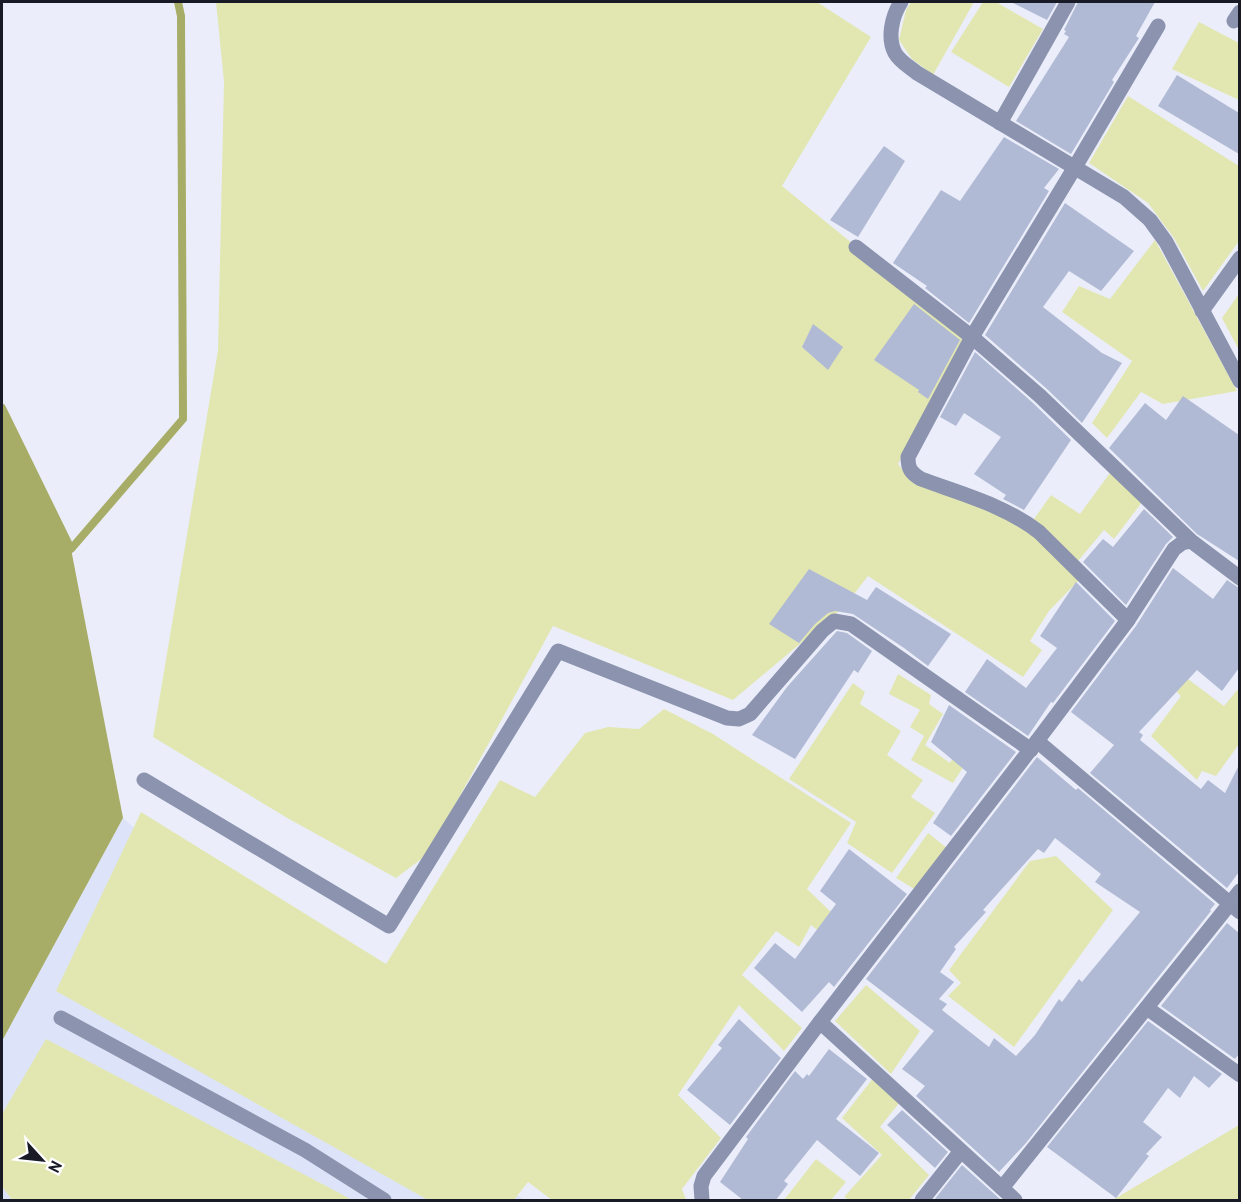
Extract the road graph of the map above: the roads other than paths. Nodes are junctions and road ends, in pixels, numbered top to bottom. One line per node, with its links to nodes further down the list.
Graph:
1 (900, 2): 4 (street)
2 (1068, 2): 4 (street)
3 (1158, 26): 5 (street)
4 (1000, 123): 5 (street)
5 (1076, 167): 8 (street); 9 (street)
6 (856, 247): 9 (street)
7 (1239, 258): 8 (street)
8 (1202, 311): 10 (street)
9 (972, 337): 11 (street); 13 (street)
10 (1239, 381)
11 (1191, 541): 12 (street); 13 (street)
12 (1239, 578)
13 (1128, 620): 14 (street)
14 (1034, 746): 15 (street); 17 (street); 20 (street)
15 (144, 780)
16 (1239, 891): 17 (street)
17 (1235, 908): 18 (street)
18 (1147, 1008): 21 (street); 23 (street)
19 (61, 1018): 24 (street)
20 (820, 1022): 22 (street); 25 (street)
21 (1239, 1075)
22 (961, 1151): 23 (street); 26 (street)
23 (1002, 1188): 27 (street)
24 (384, 1200)
25 (702, 1200)
26 (922, 1200)
27 (1015, 1200)

